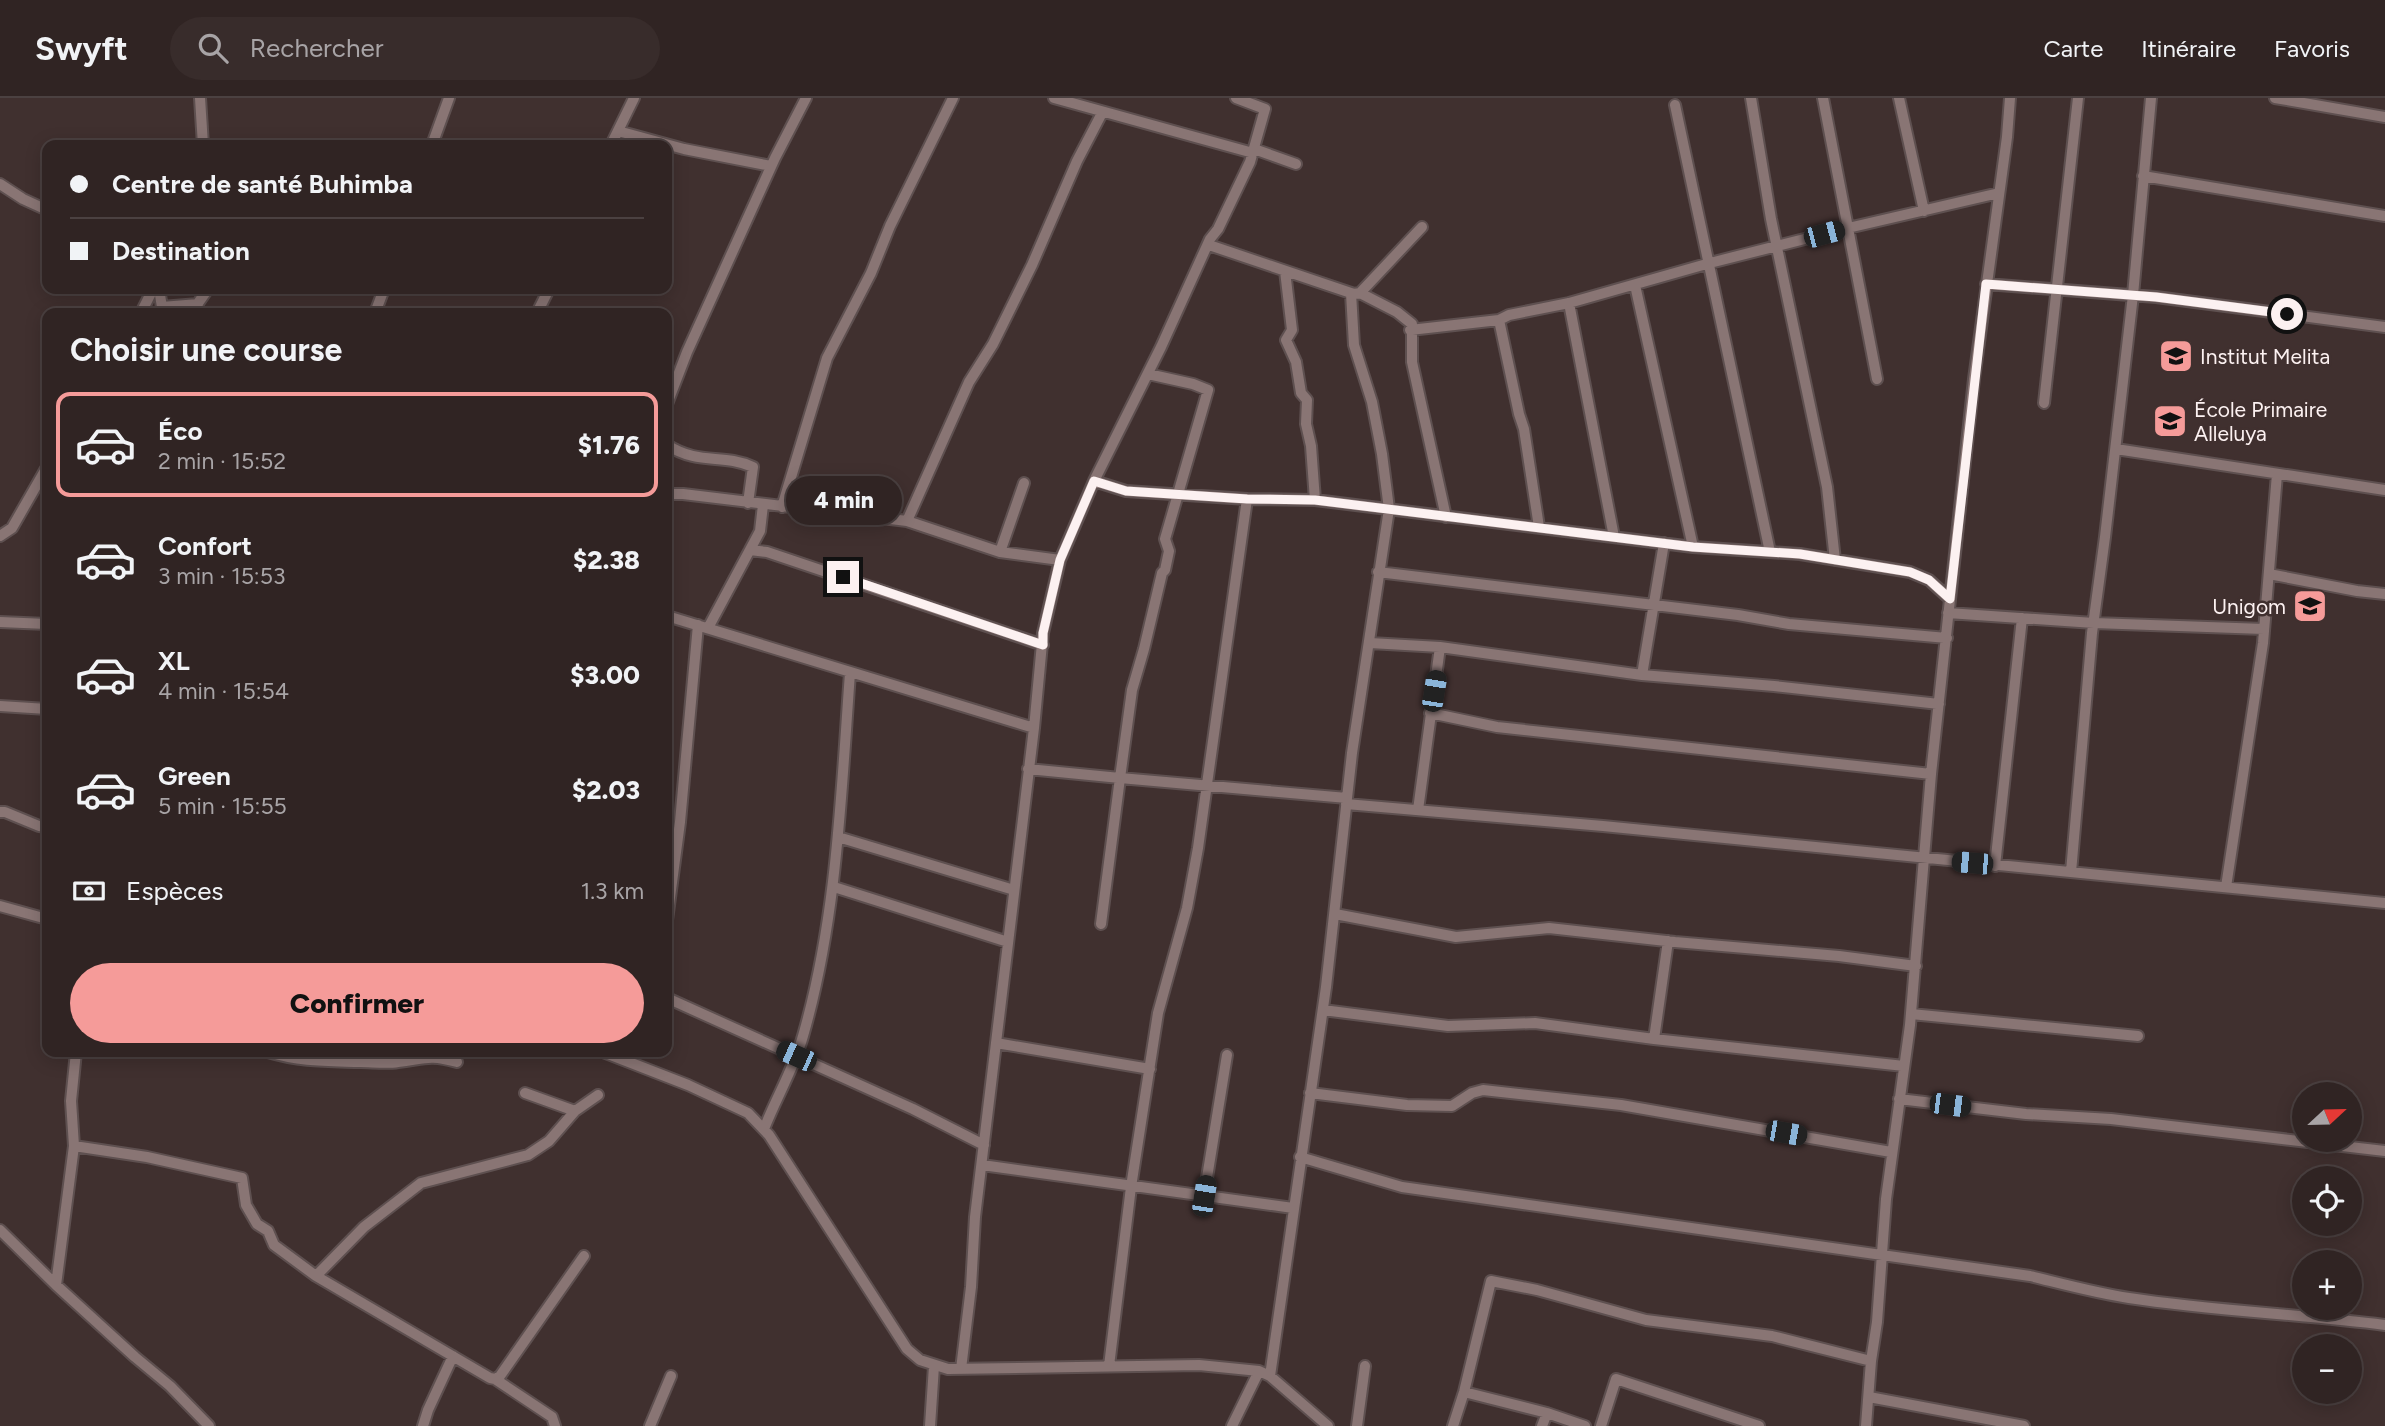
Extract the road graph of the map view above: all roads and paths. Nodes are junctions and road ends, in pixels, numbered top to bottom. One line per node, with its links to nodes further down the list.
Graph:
1 (200, 98): 19 (street)
2 (449, 98): 20 (street)
3 (634, 98): 18 (street)
4 (806, 98): 26 (street)
5 (953, 98): 69 (street)
6 (1054, 98): 16 (street)
7 (1236, 98): 24 (street)
8 (1751, 98): 36 (street)
9 (1823, 98): 34 (street)
10 (1899, 98): 31 (street)
11 (2010, 98): 29 (street)
12 (2078, 98): 41 (street)
13 (2151, 98): 27 (street)
14 (2275, 98): 17 (street)
15 (1675, 105): 37 (street)
16 (1102, 113): 24 (street); 72 (street)
17 (2385, 117)
18 (618, 131): 21 (street); 22 (street)
19 (203, 140)
20 (434, 140)
21 (614, 140)
22 (651, 140)
23 (672, 146): 26 (street)
24 (1254, 151): 25 (street); 35 (street)
25 (1296, 164)
26 (771, 166): 54 (street)
27 (2143, 176): 32 (street); 45 (street)
28 (0, 184): 30 (street)
29 (1999, 193): 31 (street); 39 (street)
30 (42, 208)
31 (1924, 211): 34 (street)
32 (2385, 216)
33 (1422, 227): 42 (street)
34 (1848, 228): 36 (street); 53 (street)
35 (1209, 245): 38 (street); 52 (street)
36 (1777, 247): 37 (street); 82 (street)
37 (1710, 263): 40 (street); 80 (street)
38 (1284, 271): 42 (street); 66 (street)
39 (1986, 284): 41 (street); 86 (street)
40 (1635, 285): 46 (street); 77 (street)
41 (2056, 289): 45 (street); 55 (street)
42 (1356, 293): 51 (street); 70 (street)
43 (158, 294): 47 (street)
44 (205, 294): 47 (street)
45 (2133, 295): 50 (street); 57 (street)
46 (1569, 303): 49 (street); 75 (street)
47 (198, 304): 48 (street)
48 (195, 308)
49 (1499, 320): 51 (street); 73 (street)
50 (2385, 327)
51 (1410, 330): 71 (street)
52 (1148, 374): 60 (street); 63 (street)
53 (1877, 379)
54 (672, 391)
55 (2044, 403)
56 (672, 448): 67 (street)
57 (2116, 449): 58 (street); 92 (street)
58 (2277, 474): 62 (street); 84 (street)
59 (42, 476): 74 (street)
60 (1094, 481): 63 (street); 81 (street)
61 (1024, 483): 79 (street)
62 (2385, 490)
63 (1177, 493): 65 (street); 109 (street)
64 (672, 495): 67 (street)
65 (1247, 499): 66 (street); 110 (street)
66 (1315, 500): 70 (street)
67 (748, 503): 68 (street)
68 (763, 505): 69 (street); 78 (street)
69 (782, 507): 72 (street)
70 (1389, 509): 71 (street); 83 (street)
71 (1446, 517): 73 (street)
72 (906, 521): 79 (street)
73 (1539, 527): 75 (street)
74 (0, 537)
75 (1614, 537): 76 (street)
76 (1664, 543): 77 (street); 87 (street)
77 (1693, 547): 80 (street)
78 (750, 550): 94 (street); 98 (street)
79 (1000, 552): 81 (street)
80 (1770, 552): 82 (street)
81 (1060, 560): 98 (street)
82 (1835, 560): 86 (street)
83 (1378, 572): 87 (street); 97 (street)
84 (2269, 573): 85 (street); 95 (street)
85 (2385, 594)
86 (1950, 599): 88 (street)
87 (1653, 606): 96 (street); 101 (street)
88 (1948, 612): 90 (street); 96 (street)
89 (672, 618): 94 (street)
90 (2022, 618): 92 (street); 119 (street)
91 (0, 622): 93 (street)
92 (2094, 623): 95 (street); 120 (street)
93 (42, 624)
94 (703, 627): 100 (street); 115 (street)
95 (2264, 629): 123 (street)
96 (1947, 638): 102 (street)
97 (1370, 643): 99 (street); 111 (street)
98 (1043, 645): 106 (street)
99 (1440, 647): 101 (street); 105 (street)
100 (850, 673): 106 (street); 117 (street)
101 (1642, 675): 102 (street)
102 (1939, 704): 108 (street)
103 (0, 706): 104 (street)
104 (42, 709)
105 (1430, 713): 108 (street); 112 (street)
106 (1034, 728): 107 (street)
107 (1028, 769): 109 (street); 124 (street)
108 (1931, 774): 118 (street)
109 (1120, 778): 110 (street); 129 (street)
110 (1207, 786): 111 (street); 148 (street)
111 (1347, 801): 112 (street); 127 (street)
112 (1418, 810): 118 (street)
113 (0, 812): 116 (street)
114 (672, 820): 115 (street)
115 (680, 822): 121 (street)
116 (42, 826)
117 (838, 838): 122 (street); 124 (street)
118 (1924, 859): 119 (street); 132 (street)
119 (1996, 866): 120 (street)
120 (2071, 872): 123 (street)
121 (672, 882)
122 (834, 887): 130 (street); 140 (street)
123 (2227, 887): 125 (street)
124 (1014, 890): 130 (street)
125 (2385, 903)
126 (0, 906): 128 (street)
127 (1335, 914): 131 (street); 134 (street)
128 (42, 918)
129 (1101, 924)
130 (1008, 942): 138 (street)
131 (1668, 942): 132 (street); 137 (street)
132 (1916, 966): 135 (street)
133 (672, 1000): 140 (street)
134 (1322, 1010): 137 (street); 150 (street)
135 (1911, 1014): 136 (street); 147 (street)
136 (2138, 1036)
137 (1654, 1039): 147 (street)
138 (996, 1043): 148 (street); 155 (street)
139 (1227, 1055): 162 (street)
140 (796, 1056): 154 (street); 155 (street)
141 (75, 1057): 156 (street)
142 (286, 1057): 143 (street)
143 (420, 1057)
144 (437, 1057): 146 (street)
145 (616, 1057): 154 (street)
146 (457, 1062)
147 (1904, 1066): 152 (street)
148 (1150, 1069): 161 (street)
149 (526, 1093): 153 (street)
150 (1310, 1093): 158 (street); 159 (street)
151 (598, 1095): 153 (street)
152 (1899, 1099): 157 (street); 158 (street)
153 (575, 1111): 169 (street)
154 (764, 1129): 174 (street)
155 (984, 1145): 160 (street)
156 (74, 1146): 169 (street); 170 (street)
157 (2385, 1151)
158 (1891, 1152): 167 (street)
159 (1300, 1157): 163 (street); 167 (street)
160 (982, 1165): 161 (street); 177 (street)
161 (1131, 1187): 162 (street); 175 (street)
162 (1204, 1196): 163 (street)
163 (1293, 1208): 178 (street)
164 (0, 1230): 165 (street)
165 (15, 1243): 166 (street); 170 (street)
166 (0, 1245)
167 (1882, 1255): 171 (street); 173 (street)
168 (584, 1256): 180 (street)
169 (316, 1276): 172 (street)
170 (56, 1285): 184 (street)
171 (2385, 1325)
172 (453, 1356): 180 (street); 185 (street)
173 (1871, 1361): 181 (street); 182 (street)
174 (934, 1366): 177 (street); 188 (street)
175 (1110, 1366): 177 (street); 178 (street)
176 (1365, 1366): 191 (street)
177 (961, 1369)
178 (1265, 1373): 189 (street); 190 (street)
179 (671, 1376): 187 (street)
180 (495, 1379): 186 (street)
181 (1464, 1392): 183 (street); 192 (street)
182 (1869, 1397): 197 (street); 198 (street)
183 (1547, 1413): 193 (street); 194 (street)
184 (209, 1426)
185 (423, 1426)
186 (555, 1426)
187 (650, 1426)
188 (930, 1426)
189 (1232, 1426)
190 (1328, 1426)
191 (1357, 1426)
192 (1453, 1426)
193 (1542, 1426)
194 (1585, 1426)
195 (1601, 1426): 196 (street)
196 (1759, 1426)
197 (1866, 1426)
198 (2024, 1426)

